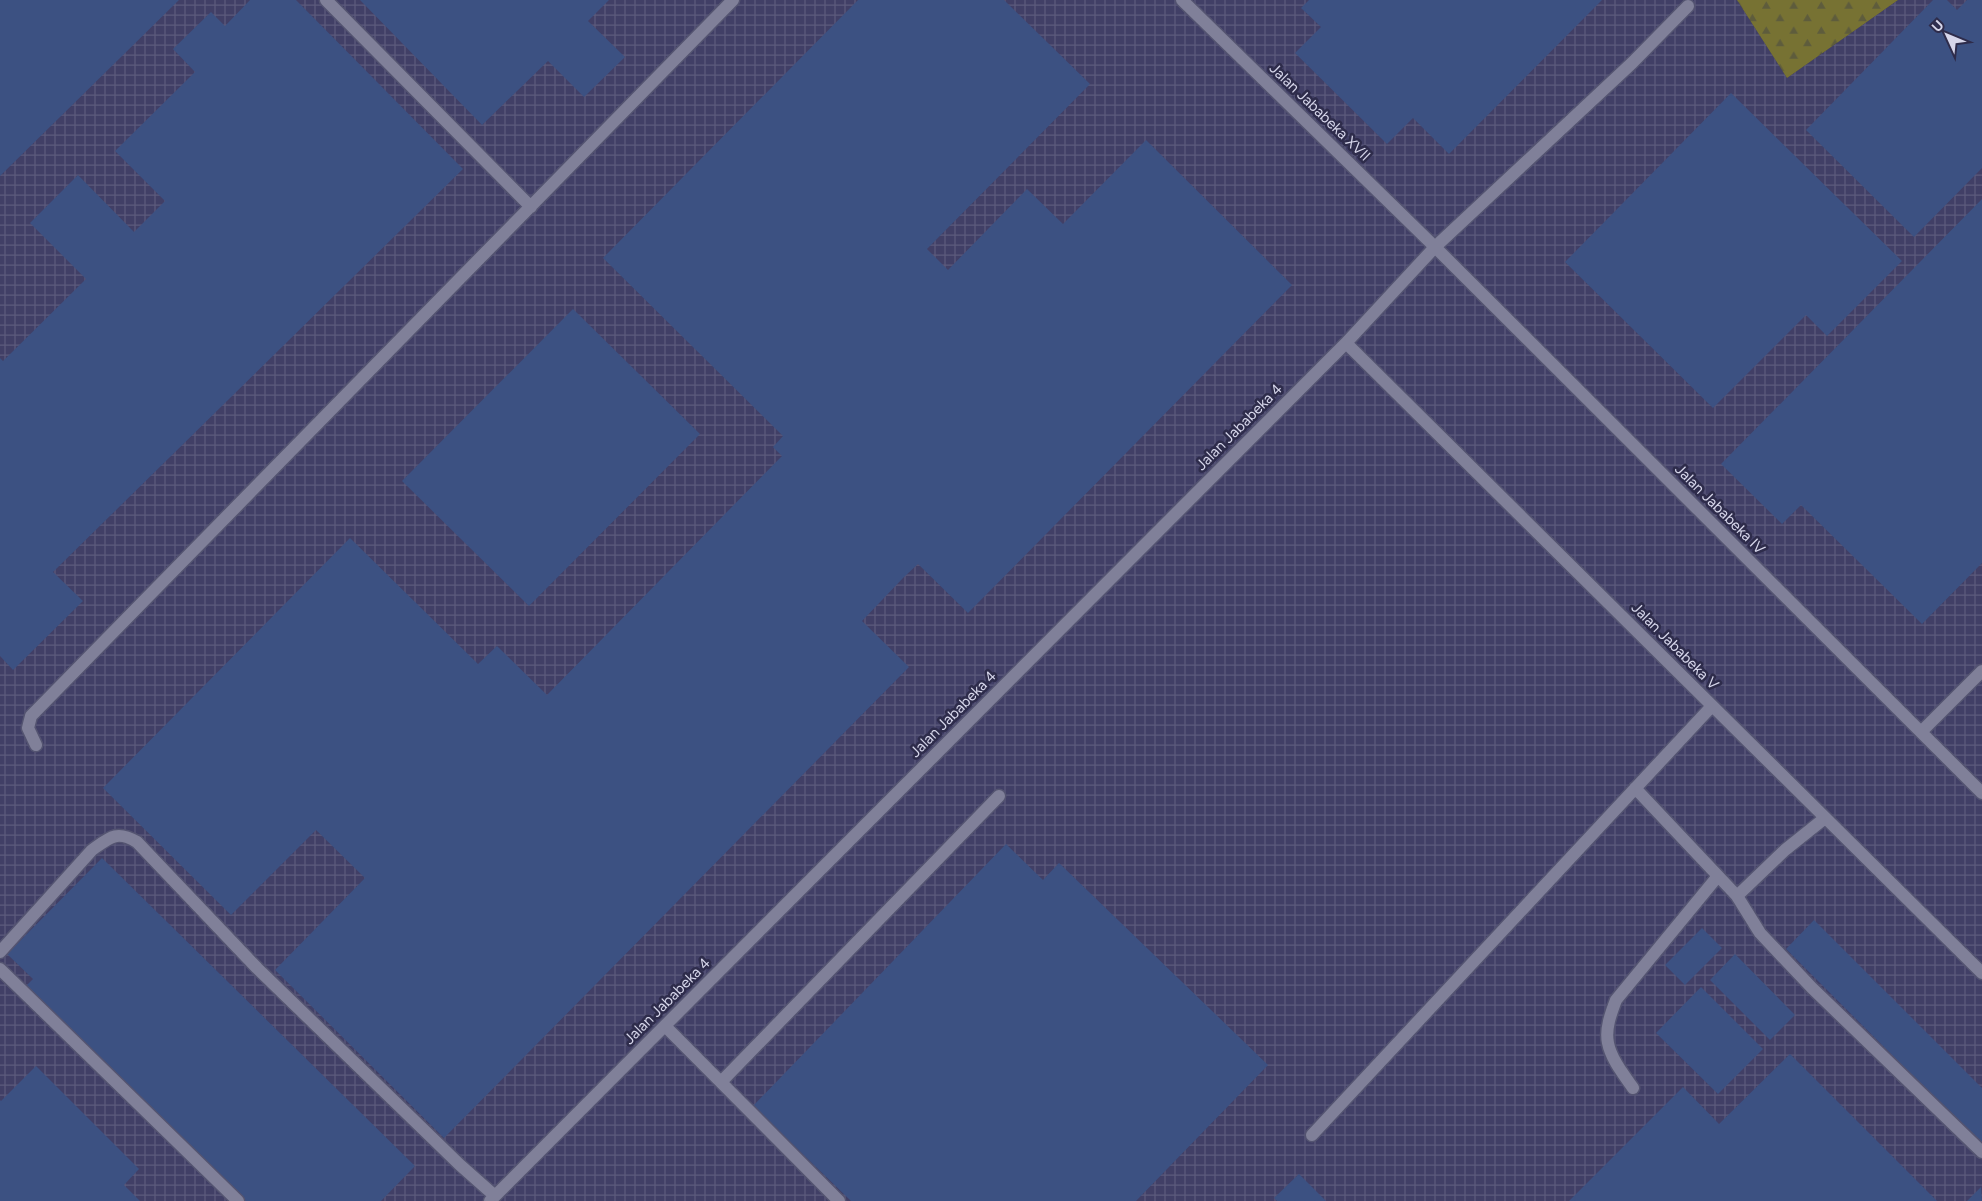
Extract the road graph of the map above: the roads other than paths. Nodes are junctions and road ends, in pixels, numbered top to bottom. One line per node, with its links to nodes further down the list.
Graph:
1 (326, 0): 5 (street)
2 (733, 0): 5 (street)
3 (1182, 0): 6 (street, Jalan Jababeka XVII)
4 (1688, 6): 6 (street, Jalan Jababeka 4)
5 (531, 207): 11 (street)
6 (1435, 247): 7 (street, Jalan Jababeka 4); 10 (street, Jalan Jababeka IV)
7 (1346, 343): 9 (street, Jalan Jababeka V); 21 (street, Jalan Jababeka 4)
8 (1982, 671): 10 (street)
9 (1712, 706): 12 (street); 15 (street, Jalan Jababeka V)
10 (1921, 732): 13 (street, Jalan Jababeka IV)
11 (36, 745)
12 (1635, 788): 16 (street); 24 (street)
13 (1982, 793)
14 (999, 796): 22 (street)
15 (1825, 818): 17 (street); 20 (street, Jalan Jababeka V)
16 (1718, 876): 17 (street); 23 (street)
17 (1736, 896): 25 (street)
18 (0, 952): 26 (street)
19 (0, 968): 27 (street)
20 (1982, 973)
21 (665, 1026): 22 (street); 26 (street, Jalan Jababeka 4)
22 (721, 1082): 28 (street)
23 (1633, 1088)
24 (1312, 1135)
25 (1982, 1152)
26 (493, 1199)
27 (238, 1201)
28 (839, 1201)

